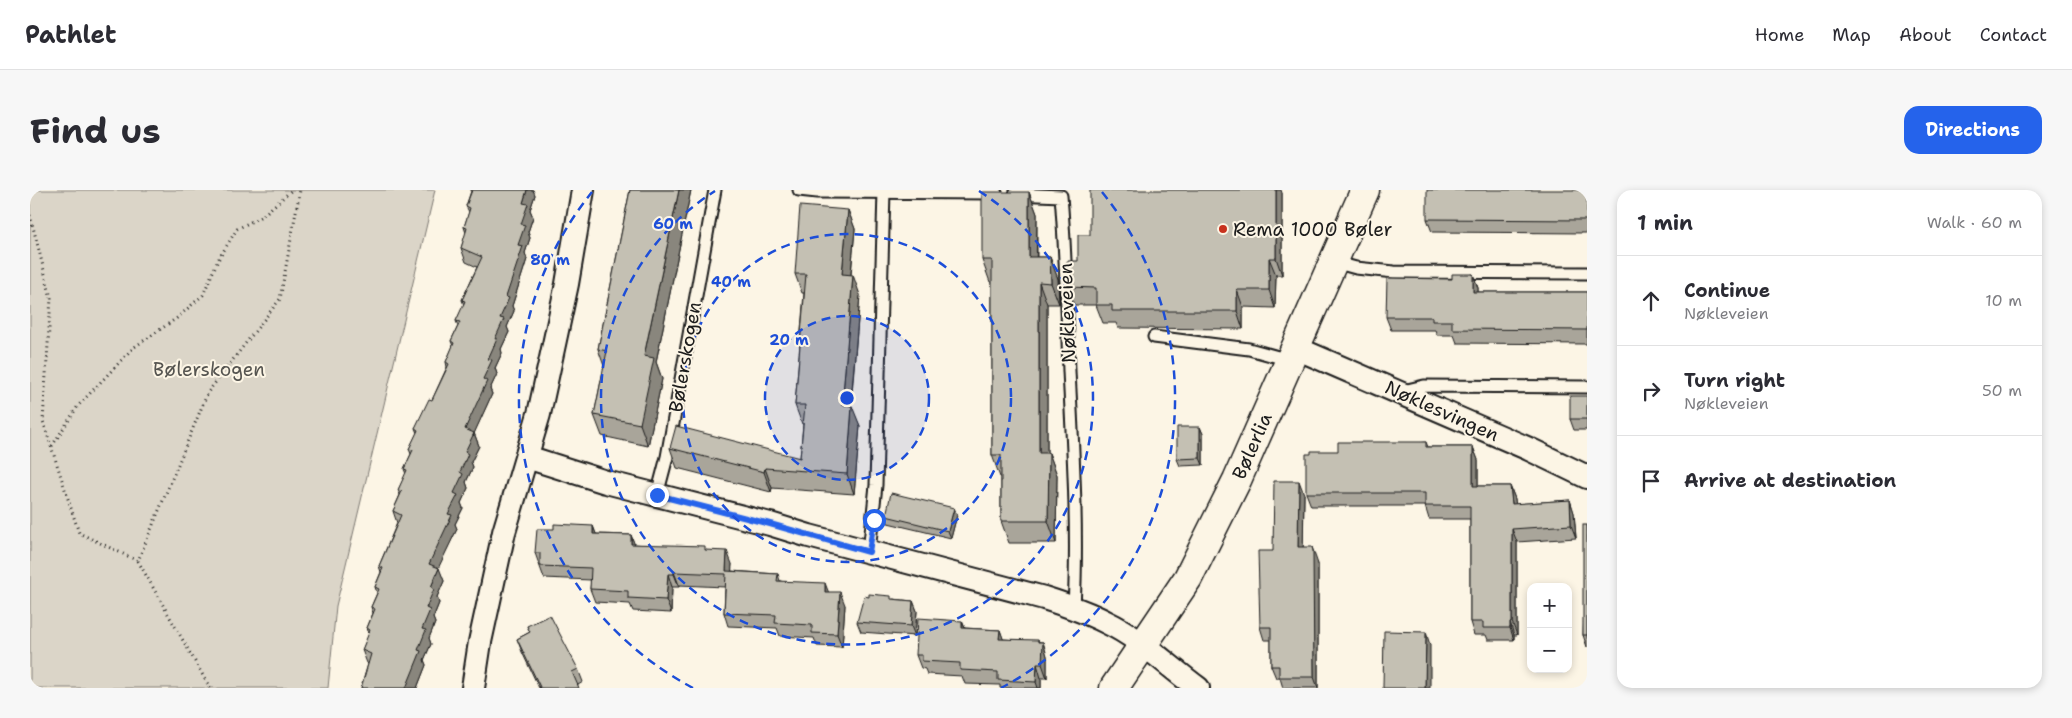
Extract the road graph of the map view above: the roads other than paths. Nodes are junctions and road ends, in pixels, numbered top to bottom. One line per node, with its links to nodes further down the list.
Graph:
1 (583, 190): 12 (street)
2 (715, 190): 14 (lane, Bølerskogen)
3 (799, 190): 5 (lane, Nøkleveien)
4 (1363, 190): 6 (street, Bølerlia)
5 (884, 191): 15 (lane); 16 (lane, Nøkleveien)
6 (1334, 262): 7 (lane); 9 (street, Bølerlia)
7 (1587, 274)
8 (1154, 337): 9 (lane)
9 (1294, 354): 11 (street, Nøklesvingen); 17 (street, Bølerlia)
10 (1587, 387): 11 (lane)
11 (1399, 392): 13 (street, Nøklesvingen)
12 (527, 458): 14 (street); 18 (street)
13 (1587, 478)
14 (657, 495): 15 (street)
15 (869, 552): 16 (street)
16 (1074, 608): 17 (street)
17 (1142, 645): 19 (street, Bølerlia); 20 (street)
18 (474, 688)
19 (1114, 688)
20 (1198, 688)

